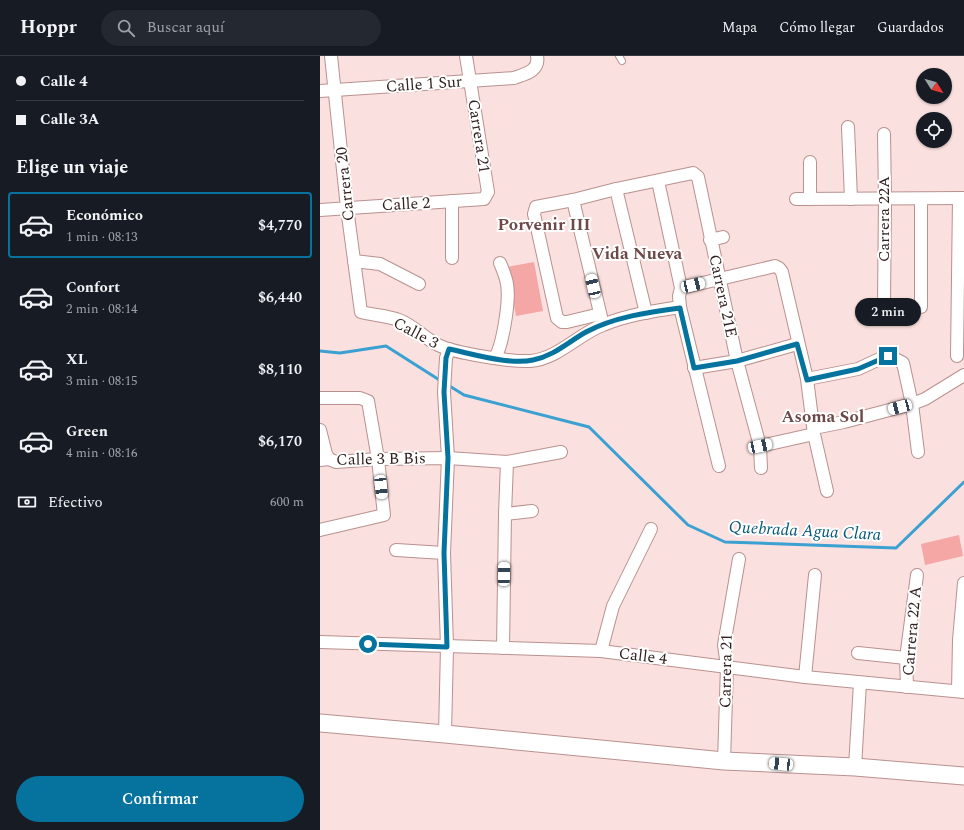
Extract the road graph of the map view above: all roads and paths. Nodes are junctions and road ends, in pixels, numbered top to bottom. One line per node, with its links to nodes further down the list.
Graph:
1 (332, 56): 5 (street, Carrera 20)
2 (466, 56): 4 (street, Carrera 21)
3 (537, 56): 4 (street, Calle 1 Sur)
4 (470, 81): 5 (street, Calle 1 Sur); 12 (street, Carrera 21)
5 (335, 90): 6 (street, Calle 1 Sur); 21 (street, Carrera 20)
6 (320, 91)
7 (848, 127): 13 (street)
8 (884, 134): 17 (street, Carrera 22A)
9 (810, 162): 16 (street)
10 (658, 181): 11 (street); 24 (street, Carrera 21E); 30 (street)
11 (616, 189): 19 (street); 35 (street)
12 (488, 192): 20 (street, Calle 2)
13 (851, 198): 16 (street); 17 (street)
14 (961, 198): 18 (street); 39 (street)
15 (796, 199): 16 (street)
16 (810, 199)
17 (885, 199): 18 (street); 31 (street, Carrera 22A)
18 (921, 199): 32 (street)
19 (573, 200): 36 (street); 36 (street)
20 (452, 201): 21 (street, Calle 2); 25 (street)
21 (347, 208): 22 (street, Calle 2); 26 (street, Carrera 20)
22 (320, 210)
23 (723, 237): 24 (street)
24 (710, 240): 28 (street, Carrera 21E)
25 (452, 258)
26 (354, 261): 29 (street); 34 (street, Carrera 20)
27 (500, 263): 40 (street)
28 (719, 280): 30 (street); 37 (street); 41 (street, Carrera 21E)
29 (419, 284)
30 (681, 288): 33 (street)
31 (884, 304)
32 (921, 307)
33 (680, 308): 35 (street); 42 (street)
34 (361, 312): 38 (street, Calle 3)
35 (646, 313): 36 (street)
36 (602, 319): 40 (street, Calle 3)
37 (797, 344): 41 (street); 44 (street)
38 (448, 354): 40 (street, Calle 3); 52 (street)
39 (957, 356)
40 (495, 358)
41 (737, 361): 42 (street); 49 (street, Carrera 21E)
42 (694, 368): 56 (street)
43 (964, 375): 46 (street)
44 (807, 380): 46 (street); 48 (street)
45 (320, 398): 53 (street)
46 (912, 404): 48 (street); 51 (street)
47 (320, 430): 54 (street)
48 (814, 431): 49 (street); 58 (street)
49 (760, 446): 57 (street, Carrera 21E)
50 (561, 452): 55 (street, Calle 3 B Bis)
51 (918, 452)
52 (448, 458): 53 (street, Calle 3 B Bis); 55 (street, Calle 3 B Bis); 64 (street)
53 (378, 459): 54 (street, Calle 3 B Bis); 62 (street)
54 (324, 460)
55 (507, 462): 60 (street)
56 (719, 466)
57 (761, 468)
58 (827, 491)
59 (532, 511): 60 (street)
60 (505, 514): 72 (street)
61 (651, 529): 73 (street)
62 (320, 530)
63 (396, 550): 64 (street)
64 (444, 553): 71 (street)
65 (739, 559): 76 (street, Carrera 21)
66 (815, 575): 77 (street)
67 (917, 575): 75 (street, Carrera 22 A)
68 (964, 583): 69 (street)
69 (962, 640): 80 (street)
70 (320, 642): 71 (street, Calle 4)
71 (447, 647): 72 (street, Calle 4); 82 (street)
72 (504, 648): 73 (street, Calle 4)
73 (601, 651): 76 (street, Calle 4)
74 (858, 653): 75 (street)
75 (906, 658): 79 (street, Carrera 22 A)
76 (727, 666): 77 (street, Calle 4); 83 (street, Carrera 21)
77 (805, 676): 78 (street, Calle 4)
78 (860, 683): 79 (street, Calle 4); 84 (street)
79 (907, 687): 80 (street, Calle 4)
80 (961, 691)
81 (320, 723): 82 (street)
82 (444, 734): 83 (street)
83 (724, 761): 84 (street)
84 (855, 767): 85 (street)
85 (964, 776)

